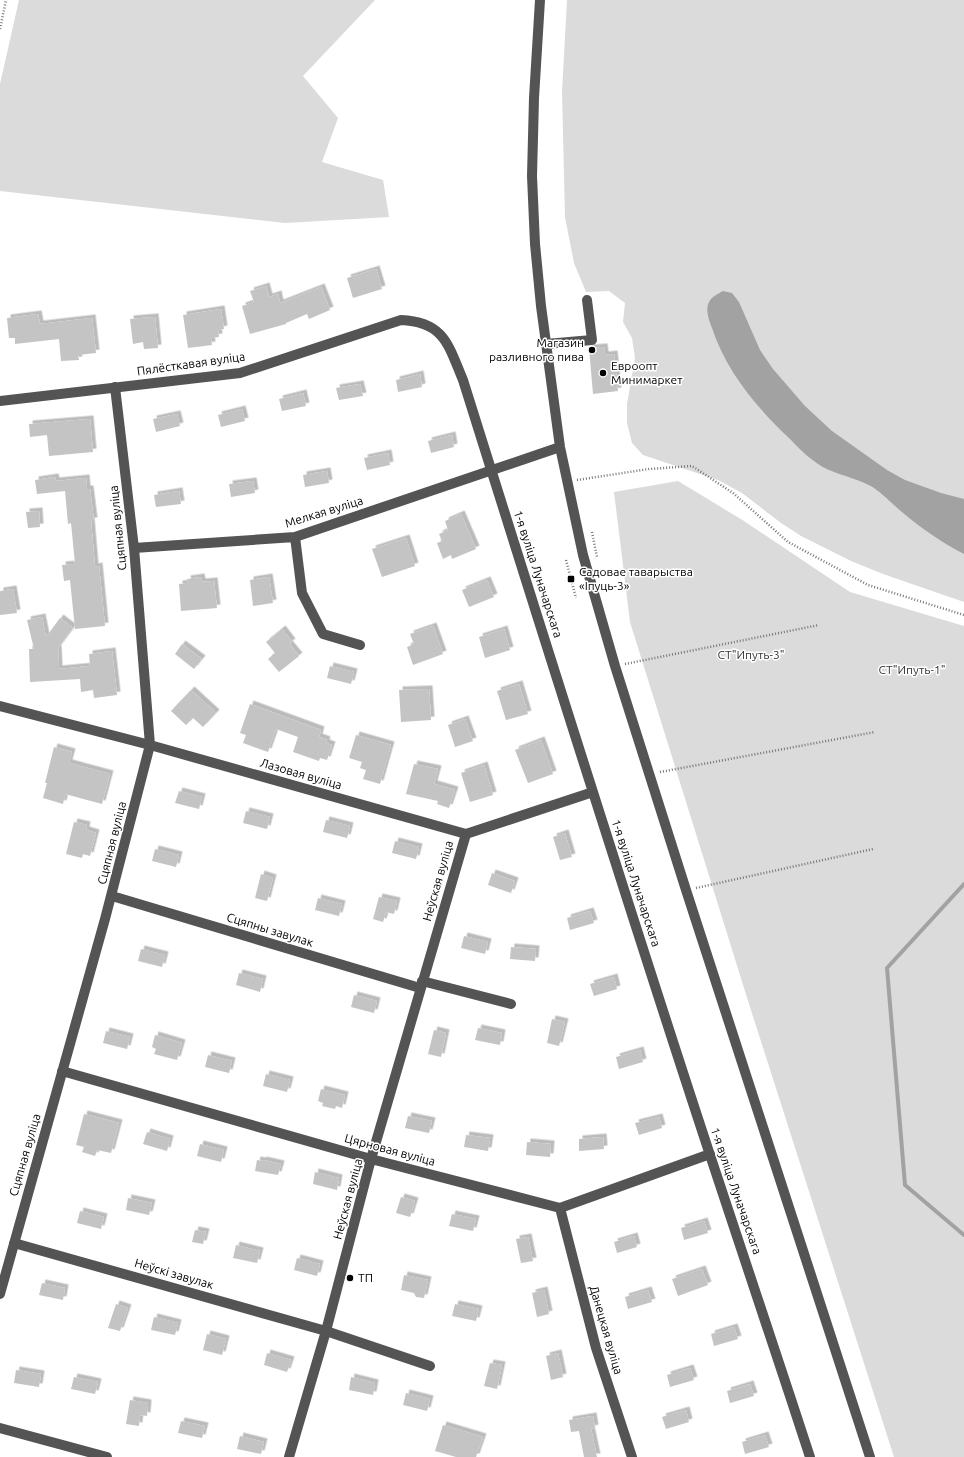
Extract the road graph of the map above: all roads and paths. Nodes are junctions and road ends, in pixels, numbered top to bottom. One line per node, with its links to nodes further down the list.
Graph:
1 (6, 0): 3 (path)
2 (540, 0): 6 (street)
3 (0, 29)
4 (587, 300): 6 (street)
5 (427, 324): 7 (street, Пялёсткавая вуліца); 10 (street, 1-я вуліца Луначарскага)
6 (546, 344): 9 (street)
7 (115, 387): 8 (street, Пялёсткавая вуліца); 14 (street, Сцяпная вуліца)
8 (0, 401)
9 (560, 447): 10 (street, Мелкая вуліца); 11 (street)
10 (492, 471): 13 (street, Мелкая вуліца); 26 (street, 1-я вуліца Луначарскага)
11 (567, 482): 18 (path); 21 (street)
12 (592, 532): 15 (path)
13 (295, 537): 14 (street, Мелкая вуліца); 20 (street)
14 (134, 548): 24 (street, Сцяпная вуліца)
15 (598, 559)
16 (566, 560): 17 (path)
17 (576, 598)
18 (964, 615)
19 (818, 625): 21 (path)
20 (360, 645)
21 (615, 666): 25 (street)
22 (0, 706): 24 (street, Лазовая вуліца)
23 (875, 732): 25 (path)
24 (150, 745): 27 (street, Лазовая вуліца); 30 (street, Сцяпная вуліца)
25 (650, 774): 29 (street)
26 (593, 792): 27 (street); 34 (street, 1-я вуліца Луначарскага)
27 (466, 834): 31 (street, Неўская вуліца)
28 (873, 849): 29 (path)
29 (686, 890): 46 (street)
30 (112, 896): 31 (street, Сцяпны завулак); 33 (street, Сцяпная вуліца)
31 (421, 985): 32 (street); 35 (street, Неўская вуліца)
32 (511, 1004)
33 (62, 1071): 35 (street, Цярновая вуліца); 37 (street, Сцяпная вуліца)
34 (710, 1154): 36 (street); 45 (street, 1-я вуліца Луначарскага)
35 (372, 1159): 36 (street, Цярновая вуліца); 39 (street, Неўская вуліца)
36 (560, 1208): 44 (street, Данецкая вуліца)
37 (14, 1243): 38 (street, Сцяпная вуліца); 39 (street, Неўскі завулак)
38 (0, 1294)
39 (326, 1331): 40 (street); 43 (street, Неўская вуліца)
40 (430, 1366)
41 (0, 1428): 42 (street)
42 (107, 1457)
43 (289, 1457)
44 (632, 1457)
45 (810, 1457)
46 (870, 1457)

